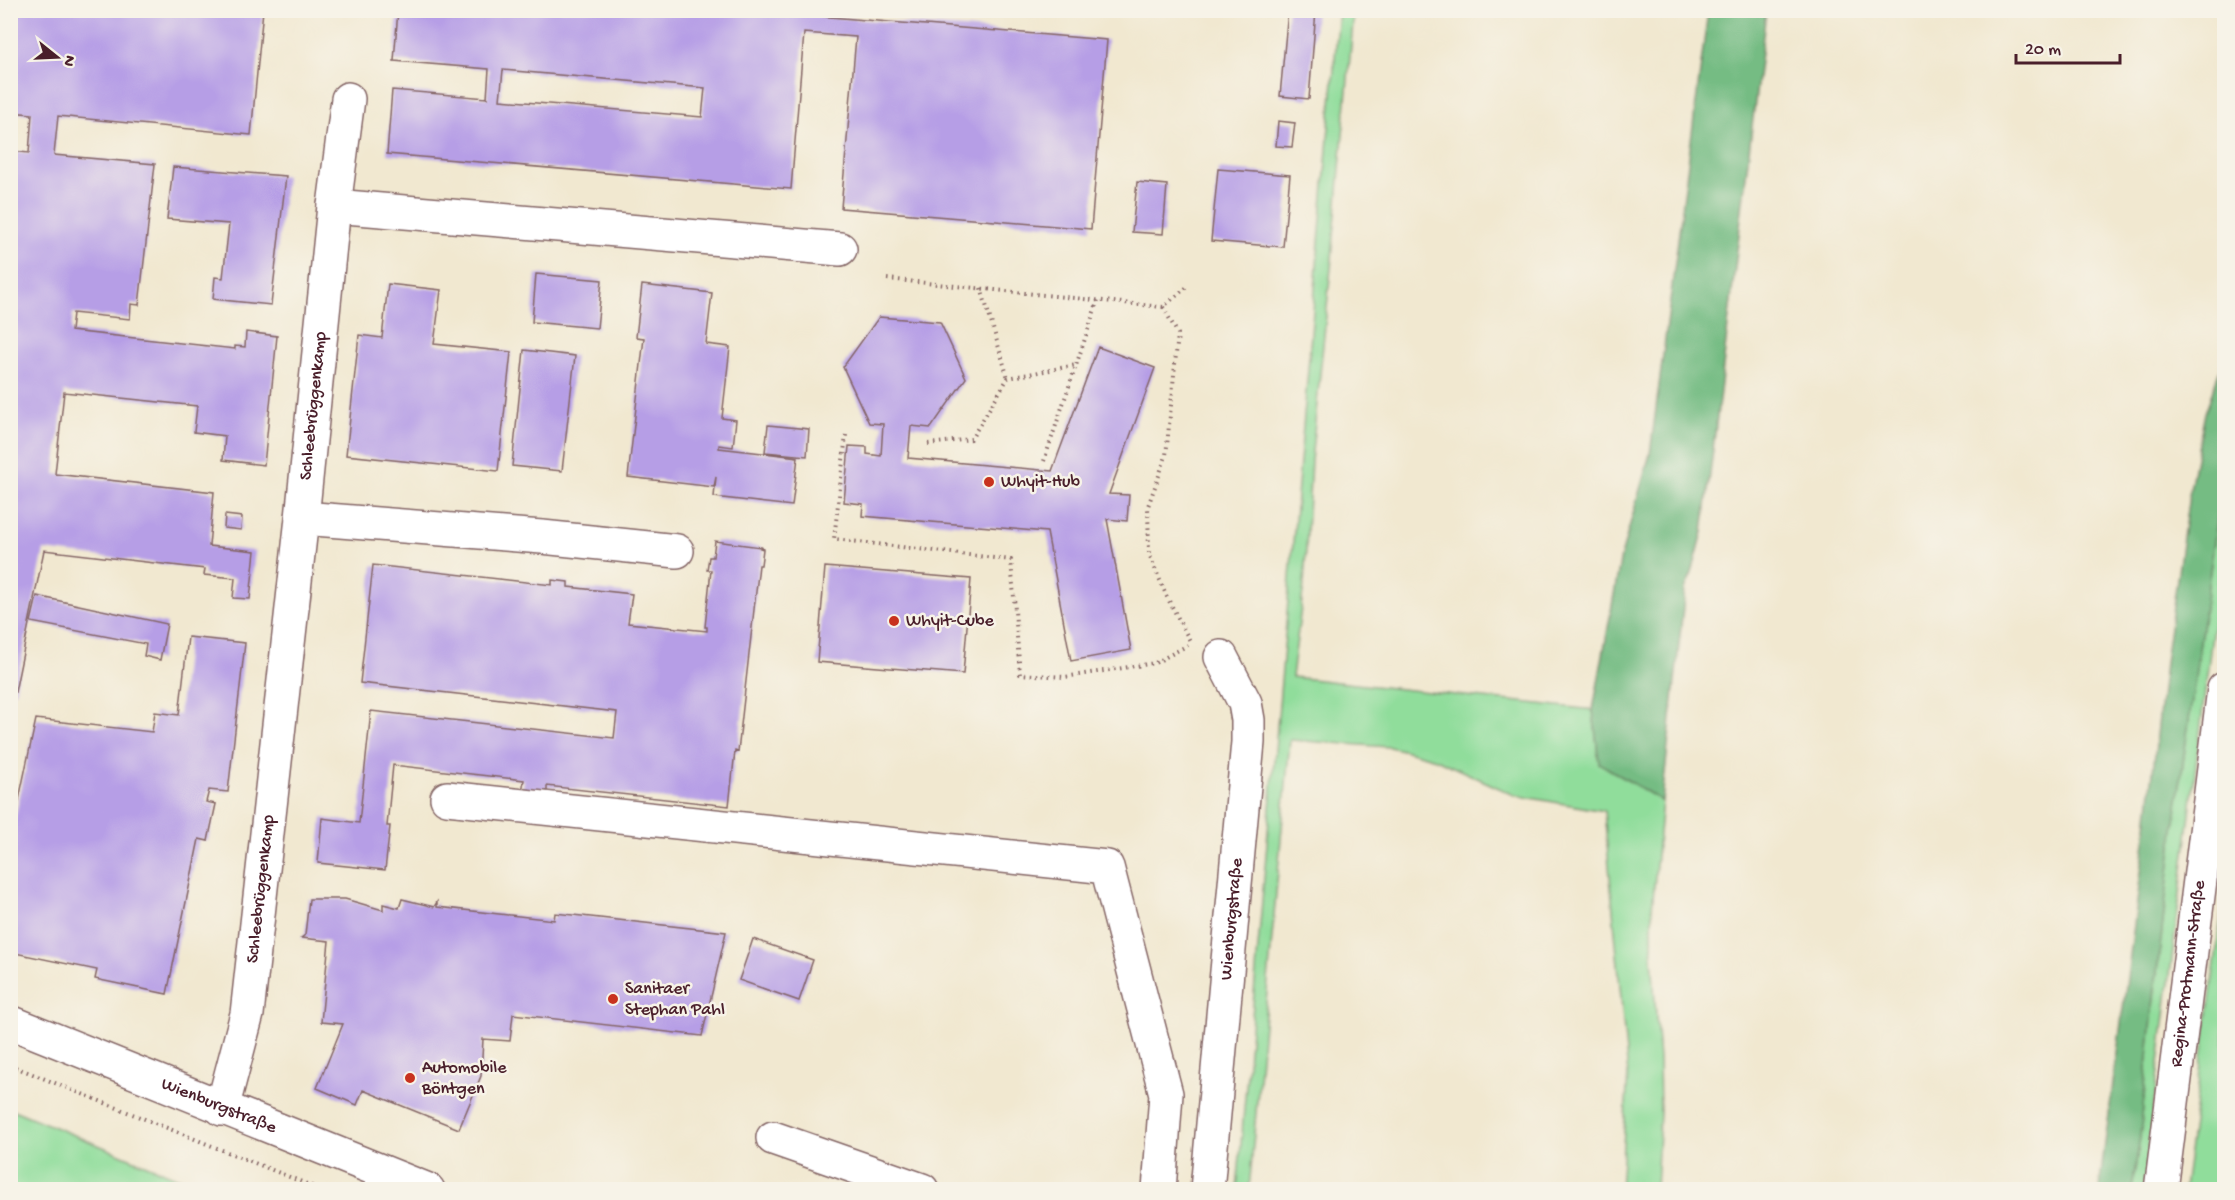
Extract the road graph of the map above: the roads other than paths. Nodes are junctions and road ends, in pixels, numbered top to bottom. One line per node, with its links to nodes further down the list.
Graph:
1 (348, 99): 2 (street, Schleebrüggenkamp)
2 (333, 207): 3 (street); 4 (street, Schleebrüggenkamp)
3 (840, 249)
4 (302, 518): 5 (street); 10 (street, Schleebrüggenkamp)
5 (677, 551)
6 (1211, 647): 15 (street, Wienburgstraße)
7 (2224, 689): 16 (street, Regina-Protmann-Straße)
8 (447, 798): 14 (street)
9 (10, 1022): 10 (street, Wienburgstraße)
10 (222, 1108): 12 (street, Wienburgstraße)
11 (773, 1138): 13 (street)
12 (428, 1190)
13 (922, 1190)
14 (1159, 1190)
15 (1207, 1190)
16 (2161, 1190)

